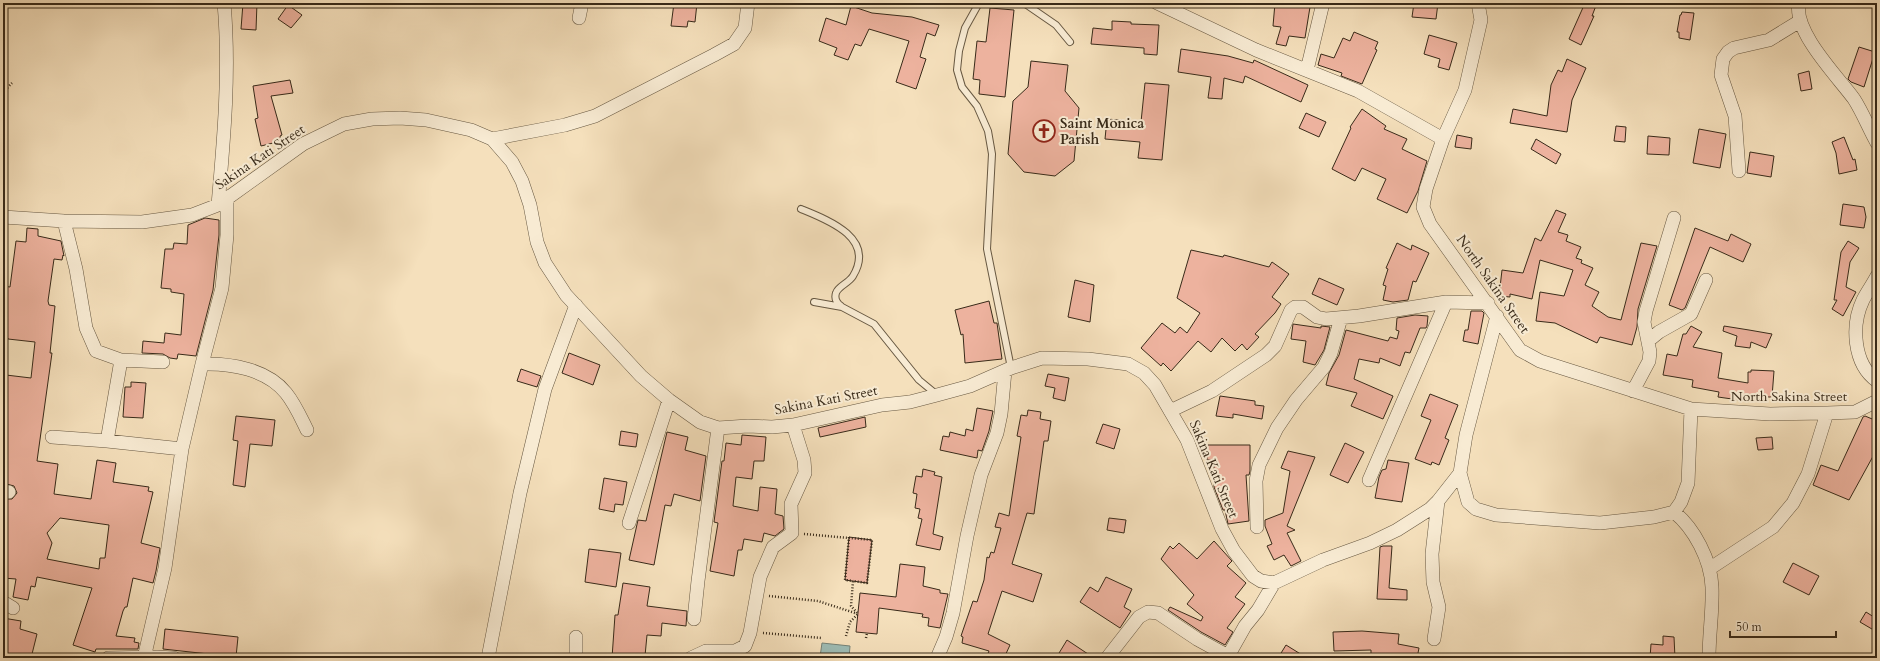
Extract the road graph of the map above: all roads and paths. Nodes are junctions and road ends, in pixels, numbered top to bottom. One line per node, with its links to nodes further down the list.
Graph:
1 (224, 3): 20 (street)
2 (582, 3): 10 (street)
3 (748, 3): 16 (street)
4 (979, 3): 38 (lane)
5 (1024, 3): 12 (lane)
6 (1157, 3): 13 (street)
7 (1323, 3): 13 (street)
8 (1478, 3): 17 (street, North Sakina Street)
9 (1799, 3): 11 (street)
10 (579, 18)
11 (1800, 21): 18 (street); 19 (street)
12 (1070, 42)
13 (1307, 70): 17 (street)
14 (12, 83): 15 (path)
15 (3, 92)
16 (492, 139): 20 (street, Sakina Kati Street); 30 (street, Sakina Kati Street)
17 (1443, 139): 29 (street, North Sakina Street)
18 (1877, 143)
19 (1739, 171)
20 (223, 201): 24 (street, Sakina Kati Street); 37 (street)
21 (802, 209): 31 (lane)
22 (3, 217): 24 (street, Sakina Kati Street)
23 (1674, 218): 34 (street)
24 (64, 221): 35 (street)
25 (1877, 276): 39 (street)
26 (1706, 280): 34 (street)
27 (814, 302): 31 (lane)
28 (1446, 302): 29 (street); 33 (street); 54 (street)
29 (1488, 303): 32 (street, North Sakina Street)
30 (576, 305): 42 (street, Sakina Kati Street); 78 (street)
31 (842, 307): 41 (lane)
32 (1496, 316): 40 (street, North Sakina Street); 53 (street)
33 (1341, 318): 45 (street); 58 (street)
34 (1648, 341): 40 (street)
35 (121, 360): 36 (street); 51 (street)
36 (163, 362)
37 (202, 364): 49 (street); 52 (street)
38 (1008, 370): 41 (street, Sakina Kati Street); 45 (street, Sakina Kati Street); 81 (street)
39 (1877, 381)
40 (1632, 391): 44 (street, North Sakina Street)
41 (937, 396): 47 (street, Sakina Kati Street)
42 (669, 400): 48 (street, Sakina Kati Street); 57 (street)
43 (1877, 402): 46 (street, North Sakina Street)
44 (1691, 408): 46 (street, North Sakina Street); 56 (street)
45 (1170, 411): 63 (street, Sakina Kati Street)
46 (1827, 413): 61 (street)
47 (793, 425): 48 (street, Sakina Kati Street); 59 (street)
48 (718, 428): 66 (street)
49 (307, 430)
50 (52, 437): 51 (street)
51 (107, 441): 52 (street)
52 (182, 449): 74 (street)
53 (1460, 473): 55 (street); 56 (street)
54 (1369, 480)
55 (1438, 500): 63 (street); 73 (street)
56 (1674, 512): 61 (street)
57 (630, 523)
58 (1257, 527)
59 (792, 533): 60 (path); 64 (street)
60 (849, 538): 62 (path); 62 (path)
61 (1709, 569): 83 (street)
62 (853, 581): 65 (path)
63 (1274, 583): 75 (street)
64 (756, 594): 65 (path); 67 (street)
65 (858, 614): 69 (path)
66 (694, 619)
67 (750, 633): 71 (path); 80 (street)
68 (867, 633): 72 (path)
69 (846, 636)
70 (576, 637): 79 (street)
71 (822, 638)
72 (866, 638)
73 (1434, 639)
74 (144, 657): 76 (street); 77 (street)
75 (1227, 657): 82 (street)
76 (108, 658)
77 (174, 658)
78 (488, 658)
79 (576, 658)
80 (691, 658)
81 (937, 658)
82 (1107, 658)
83 (1709, 658)

